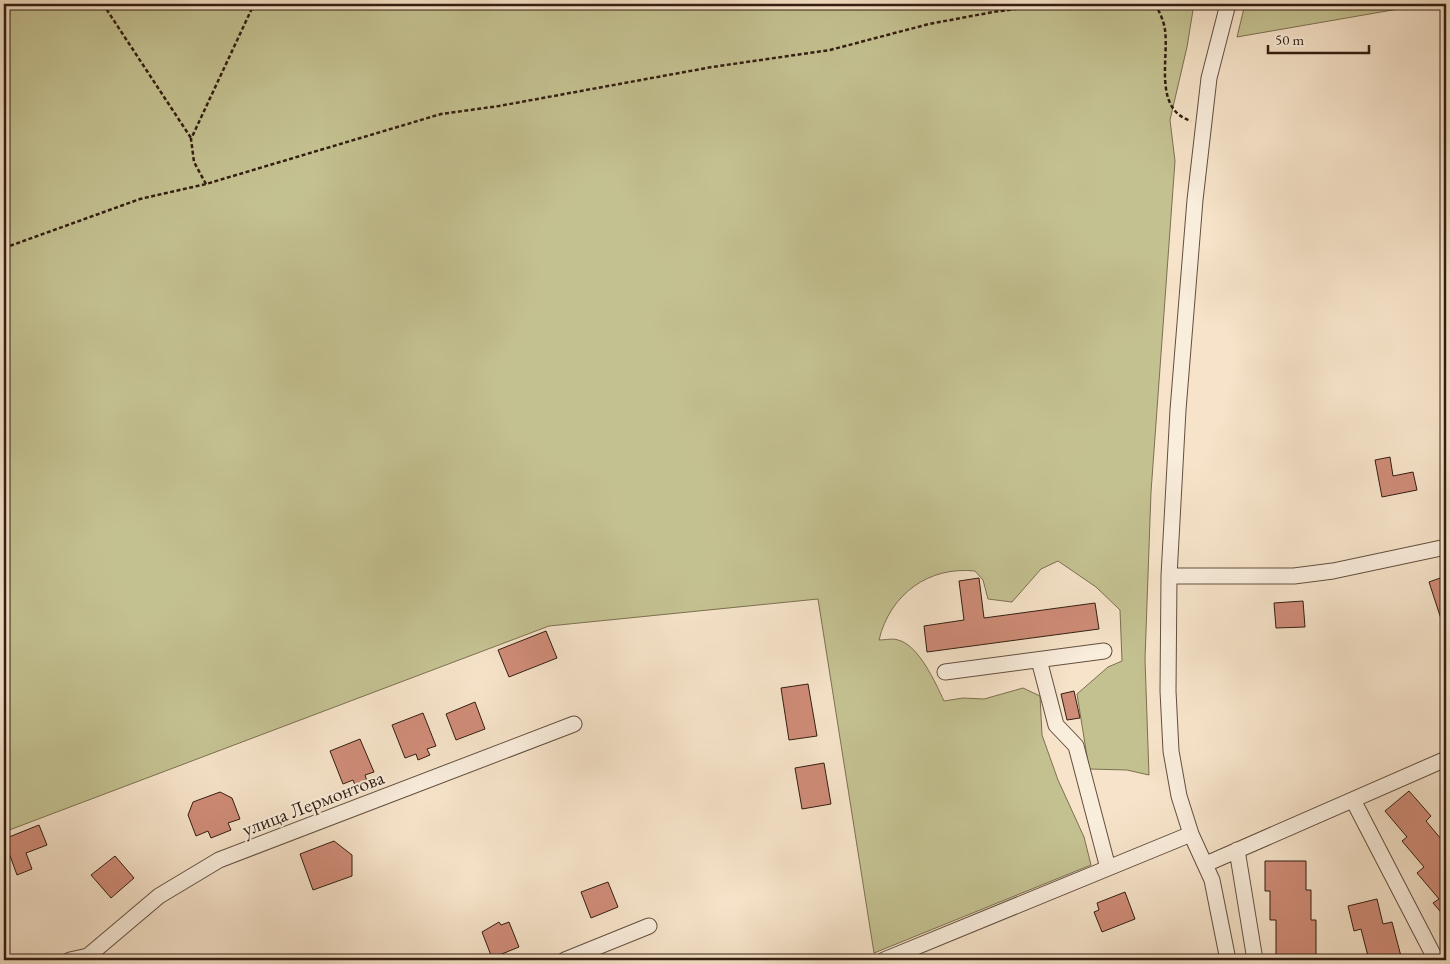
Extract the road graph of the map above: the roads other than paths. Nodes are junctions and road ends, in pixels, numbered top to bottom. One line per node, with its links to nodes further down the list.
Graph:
1 (1228, 4): 3 (street)
2 (1446, 547): 3 (street)
3 (1168, 576): 10 (street)
4 (1104, 651): 5 (street)
5 (1039, 660): 6 (street); 13 (street)
6 (945, 672)
7 (574, 724): 15 (street, улица Лермонтова)
8 (1446, 759): 9 (street)
9 (1353, 800): 11 (street); 21 (street)
10 (1191, 834): 12 (street); 13 (street)
11 (1237, 850): 12 (street); 20 (street)
12 (1206, 864): 19 (street)
13 (1108, 868): 18 (street)
14 (649, 926): 17 (street)
15 (88, 958): 16 (street)
16 (70, 960)
17 (565, 960)
18 (884, 960)
19 (1228, 960)
20 (1255, 960)
21 (1436, 960)

